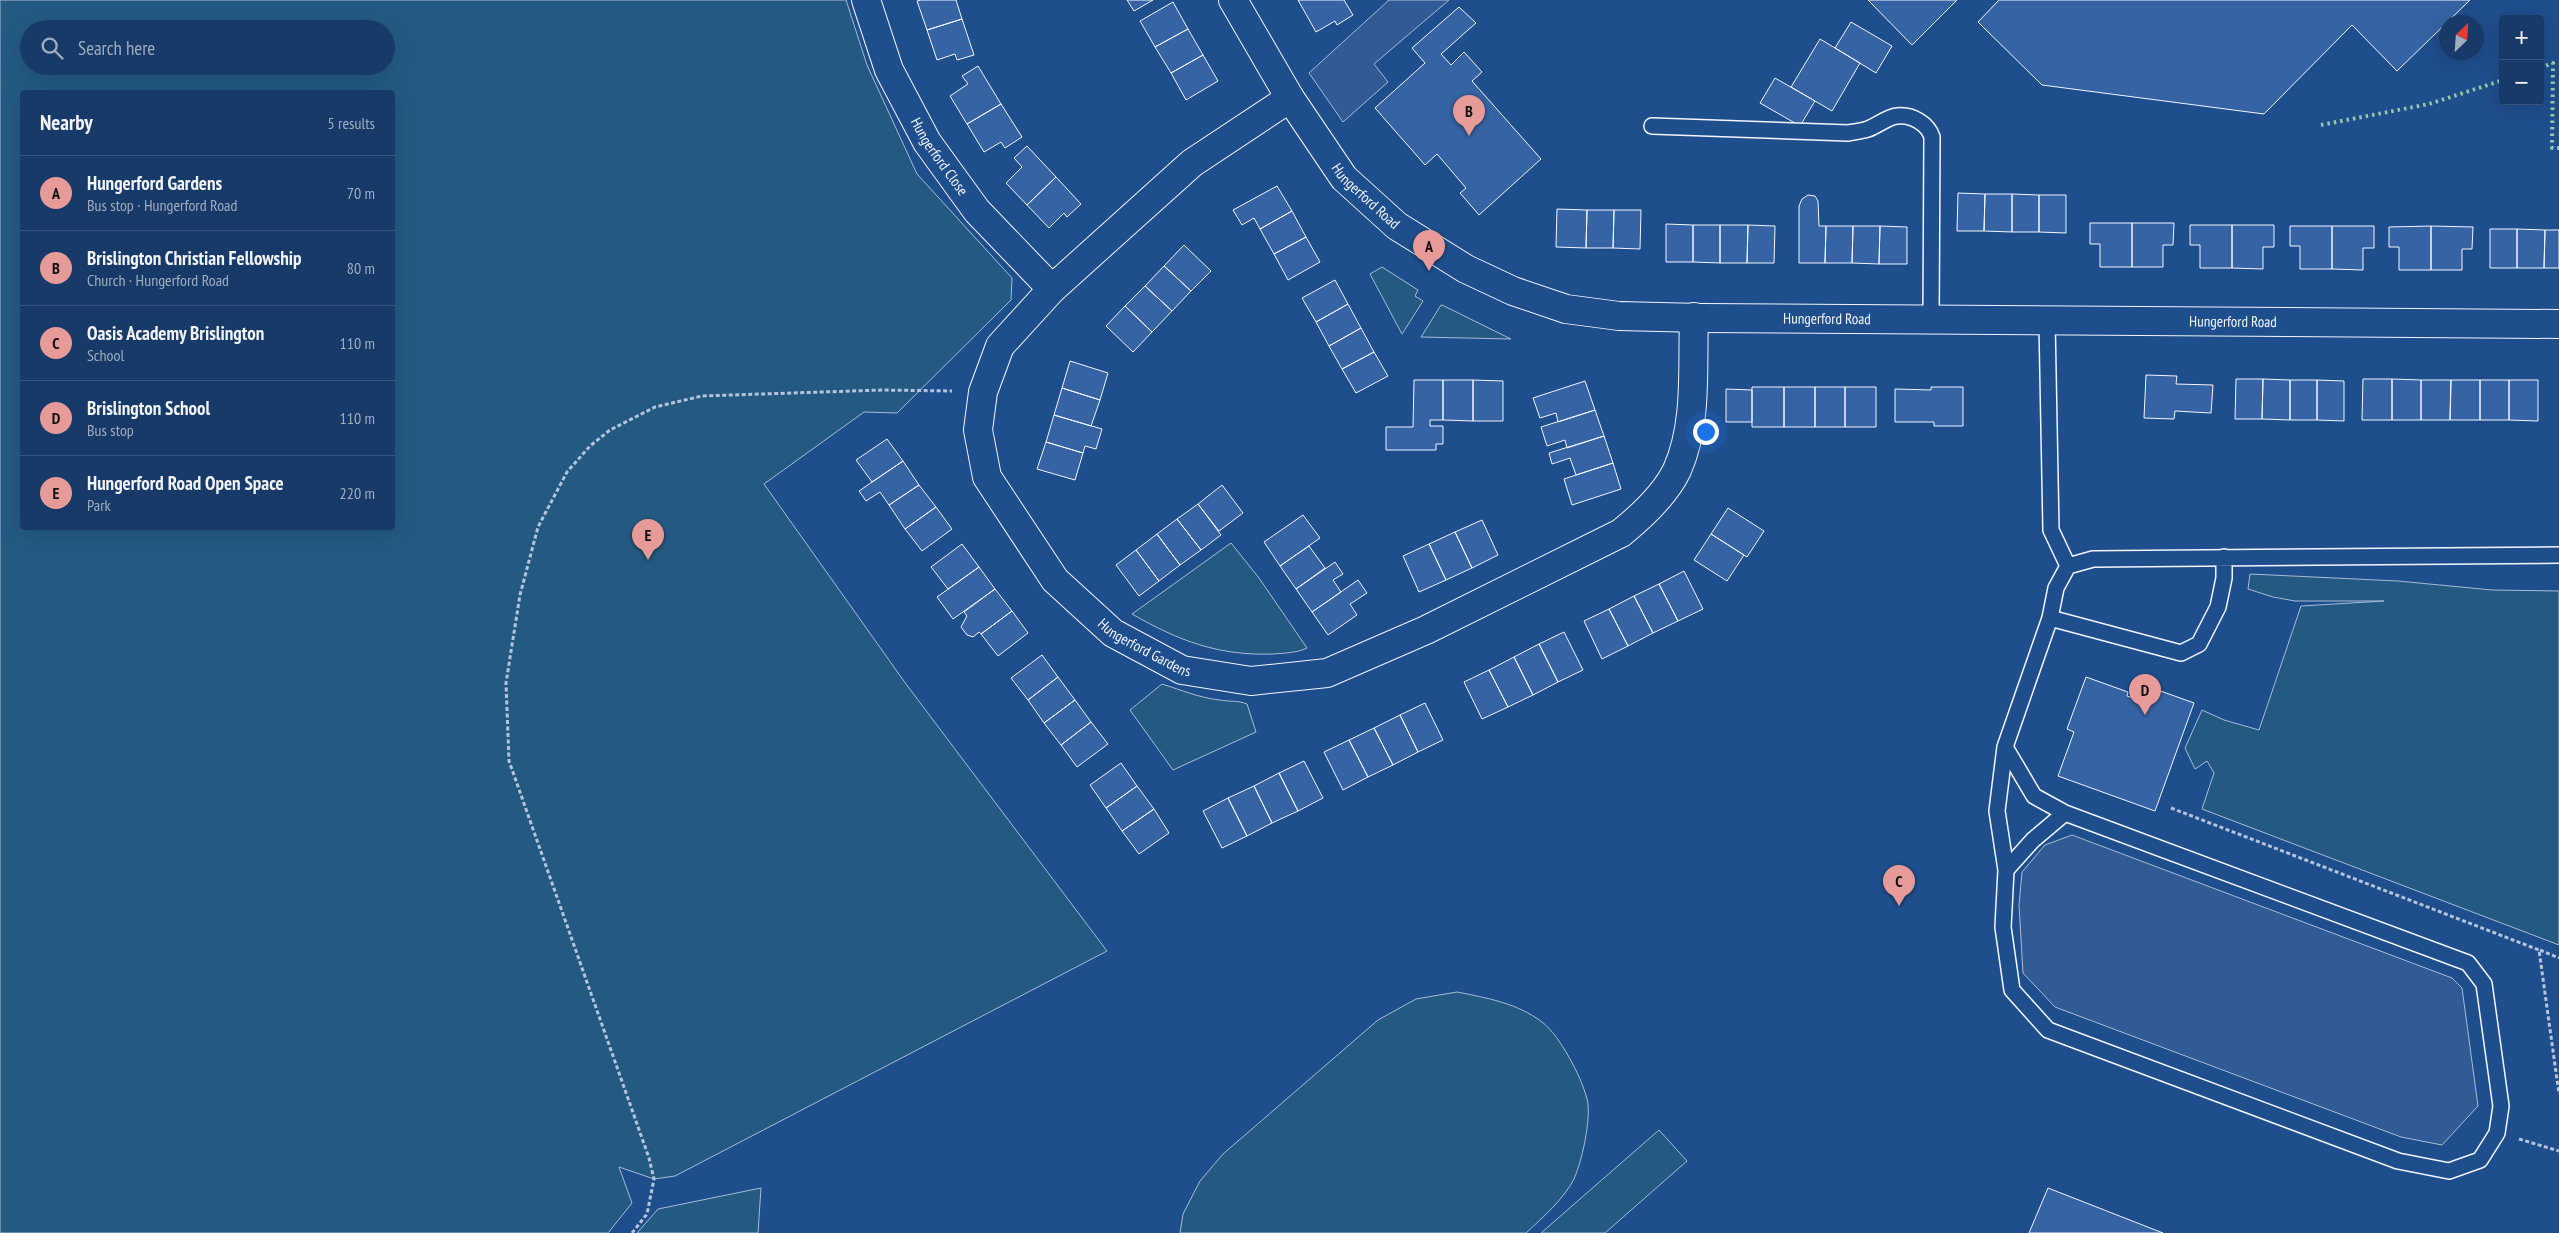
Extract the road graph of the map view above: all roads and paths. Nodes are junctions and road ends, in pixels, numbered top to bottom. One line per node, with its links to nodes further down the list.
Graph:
1 (866, 0): 5 (street, Hungerford Close)
2 (1233, 0): 3 (street, Hungerford Road)
3 (1290, 98): 5 (street, Hungerford Gardens); 6 (street, Hungerford Road)
4 (1652, 126): 7 (lane)
5 (1052, 289): 10 (street, Hungerford Gardens)
6 (1694, 317): 7 (street, Hungerford Road); 10 (street, Hungerford Gardens)
7 (1931, 319): 8 (street, Hungerford Road)
8 (2048, 321): 9 (street, Hungerford Road); 13 (lane)
9 (2559, 324)
10 (983, 392): 22 (path)
11 (2559, 554): 12 (lane)
12 (2224, 558): 13 (lane); 14 (lane)
13 (2068, 566): 14 (lane)
14 (2050, 618): 15 (lane)
15 (2005, 747): 16 (lane); 17 (lane)
16 (2065, 813): 17 (lane); 20 (lane)
17 (2006, 870): 20 (lane)
18 (2539, 950): 19 (path)
19 (2559, 958)
20 (2497, 1133): 21 (path)
21 (2559, 1151)
22 (632, 1233)

